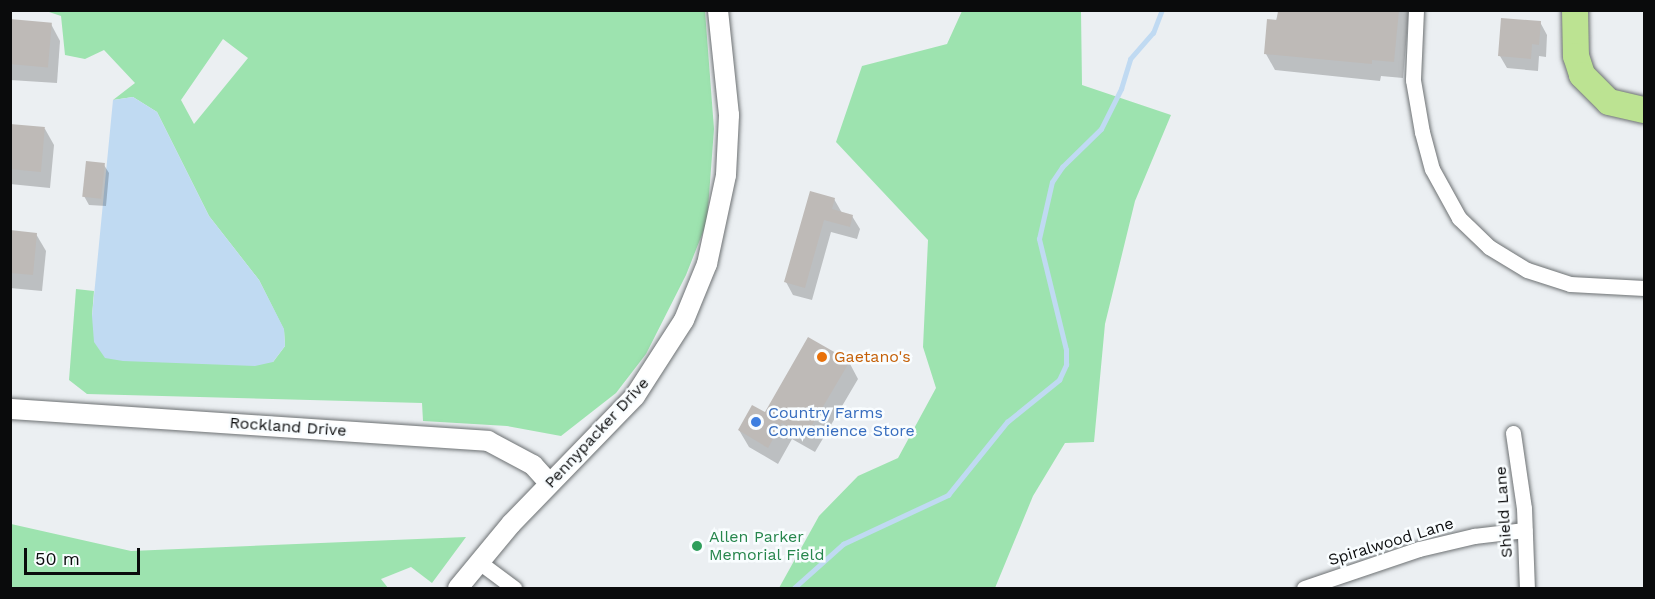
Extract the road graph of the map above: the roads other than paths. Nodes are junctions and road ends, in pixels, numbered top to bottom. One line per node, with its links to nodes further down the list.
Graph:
1 (718, 10): 8 (street, Pennypacker Drive)
2 (1416, 10): 5 (street)
3 (1575, 10): 4 (highway)
4 (1644, 110)
5 (1644, 288)
6 (10, 409): 8 (street, Rockland Drive)
7 (1513, 433): 9 (street, Shield Lane)
8 (550, 484): 10 (street, Pennypacker Drive)
9 (1525, 530): 13 (street, Spiralwood Lane); 14 (street, Shield Lane)
10 (479, 562): 11 (street, Pennypacker Drive); 12 (street)
11 (458, 588)
12 (514, 588)
13 (1304, 588)
14 (1527, 588)

